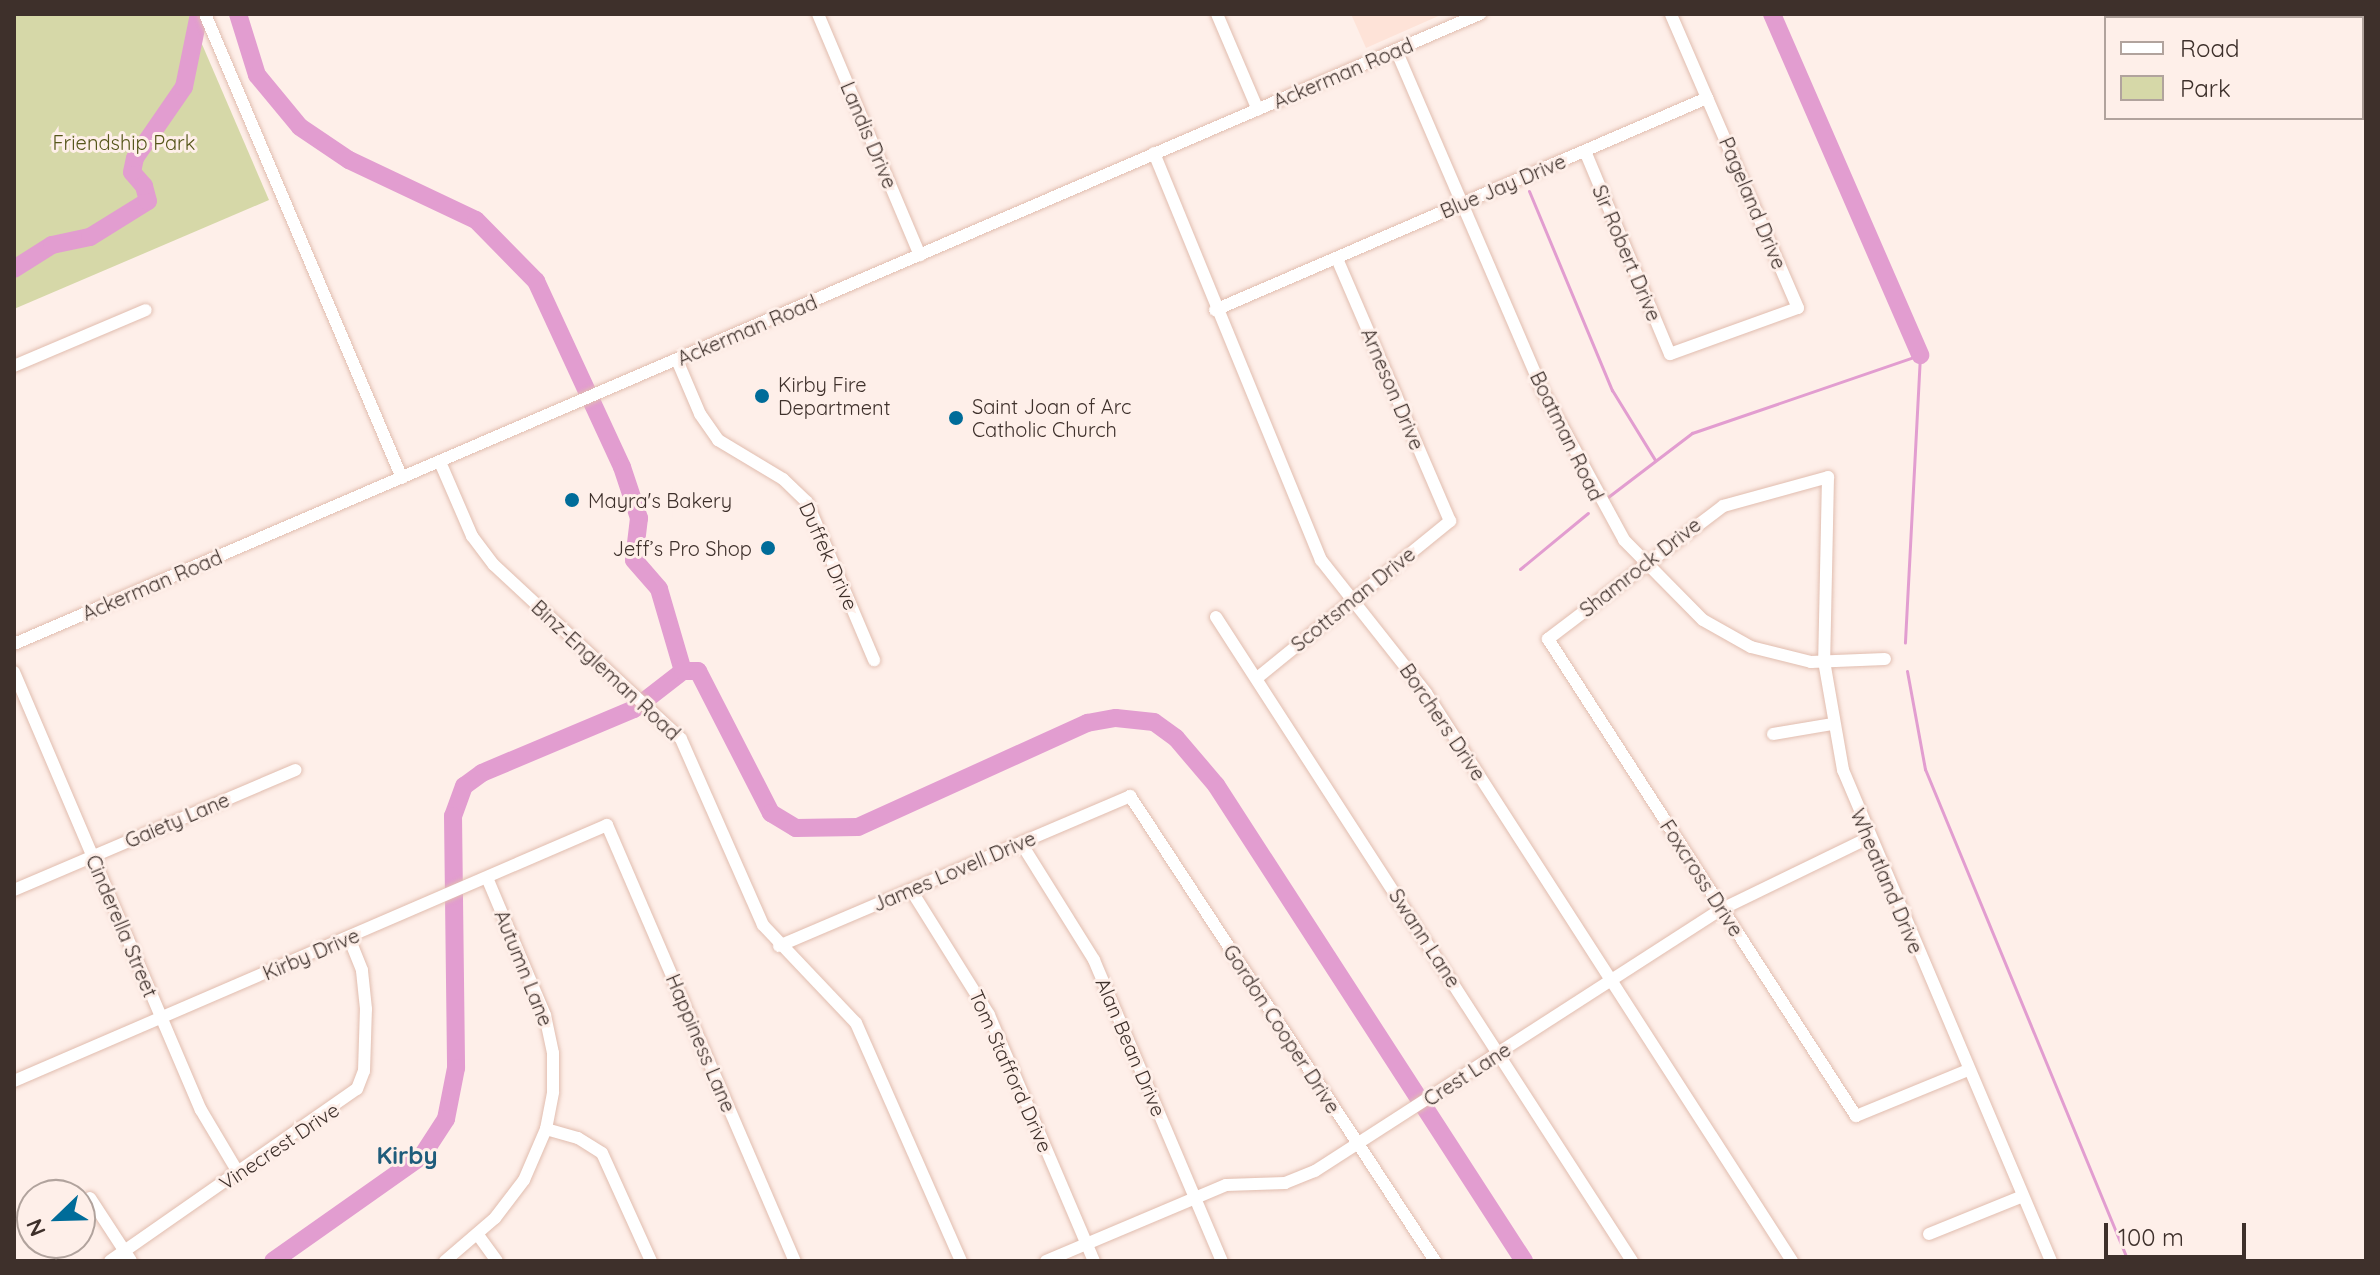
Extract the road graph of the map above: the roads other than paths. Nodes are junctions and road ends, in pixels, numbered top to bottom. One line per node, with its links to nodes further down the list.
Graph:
1 (205, 14): 21 (street)
2 (818, 14): 12 (street, Landis Drive)
3 (1217, 14): 8 (street)
4 (1480, 14): 6 (street, Ackerman Road)
5 (1671, 14): 7 (street)
6 (1396, 50): 8 (street, Ackerman Road); 11 (street, Boatman Road)
7 (1707, 98): 9 (street, Blue Jay Drive); 16 (street, Pageland Drive)
8 (1258, 110): 10 (street, Ackerman Road)
9 (1585, 151): 11 (street, Blue Jay Drive); 16 (street, Sir Robert Drive)
10 (1154, 153): 12 (street, Ackerman Road); 15 (street, Borchers Drive)
11 (1462, 204): 13 (street, Blue Jay Drive); 23 (street, Boatman Road)
12 (920, 255): 17 (street, Ackerman Road)
13 (1337, 258): 15 (street, Blue Jay Drive); 22 (street, Arneson Drive)
14 (146, 310): 18 (street)
15 (1215, 310): 24 (street, Borchers Drive)
16 (1670, 354)
17 (677, 360): 19 (street, Ackerman Road); 29 (street, Duffek Drive)
18 (14, 366)
19 (440, 462): 21 (street, Ackerman Road); 46 (street, Binz-Engleman Road)
20 (1828, 477): 23 (street, Shamrock Drive); 30 (street, Wheatland Drive)
21 (402, 478): 27 (street, Ackerman Road)
22 (1450, 521): 24 (street, Scottsman Drive)
23 (1645, 563): 26 (street, Shamrock Drive); 30 (street, Boatman Road)
24 (1353, 599): 32 (street, Scottsman Drive); 47 (street, Borchers Drive)
25 (1216, 617): 32 (street, Swann Lane)
26 (1548, 639): 44 (street, Foxcross Drive)
27 (14, 644)
28 (1885, 659): 30 (street, Boatman Road)
29 (874, 660)
30 (1824, 661): 33 (street, Wheatland Drive)
31 (14, 672): 40 (street, Cinderella Street)
32 (1257, 678): 49 (street, Swann Lane)
33 (1833, 724): 34 (street); 38 (street, Wheatland Drive)
34 (1773, 734)
35 (296, 770): 40 (street, Gaiety Lane)
36 (1130, 796): 39 (street, James Lovell Drive); 53 (street, Gordon Cooper Drive)
37 (607, 825): 41 (street, Kirby Drive); 66 (street, Happiness Lane)
38 (1868, 838): 44 (street, Crest Lane); 50 (street, Wheatland Drive)
39 (1021, 843): 43 (street, James Lovell Drive); 56 (street, Alan Bean Drive)
40 (92, 857): 42 (street, Gaiety Lane); 48 (street, Cinderella Street)
41 (483, 880): 45 (street, Kirby Drive); 52 (street, Autumn Lane)
42 (14, 890)
43 (911, 890): 46 (street, James Lovell Drive); 60 (street, Tom Stafford Drive)
44 (1722, 909): 47 (street, Crest Lane); 50 (street, Foxcross Drive)
45 (349, 938): 48 (street, Kirby Drive); 54 (street, Vinecrest Drive)
46 (779, 946): 67 (street, Binz-Engleman Road)
47 (1612, 982): 49 (street, Crest Lane); 73 (street, Borchers Drive)
48 (162, 1019): 51 (street, Kirby Drive); 54 (street, Cinderella Street)
49 (1499, 1054): 53 (street, Crest Lane); 72 (street, Swann Lane)
50 (1968, 1070): 55 (street, Wheatland Drive)
51 (14, 1081)
52 (546, 1129): 59 (street, Autumn Lane); 65 (street)
53 (1357, 1145): 56 (street, Crest Lane); 71 (street, Gordon Cooper Drive)
54 (239, 1174): 61 (street, Vinecrest Drive)
55 (2023, 1196): 58 (street); 74 (street, Wheatland Drive)
56 (1194, 1197): 60 (street, Crest Lane); 70 (street, Alan Bean Drive)
57 (96, 1207): 61 (street)
58 (1929, 1234)
59 (478, 1235): 63 (street, Autumn Lane); 64 (street)
60 (1087, 1244): 68 (street, Crest Lane); 69 (street, Tom Stafford Drive)
61 (127, 1256): 62 (street, Vinecrest Drive)
62 (110, 1261)
63 (445, 1261)
64 (497, 1261)
65 (651, 1261)
66 (795, 1261)
67 (961, 1261)
68 (1046, 1261)
69 (1094, 1261)
70 (1222, 1261)
71 (1435, 1261)
72 (1632, 1261)
73 (1792, 1261)
74 (2051, 1261)

